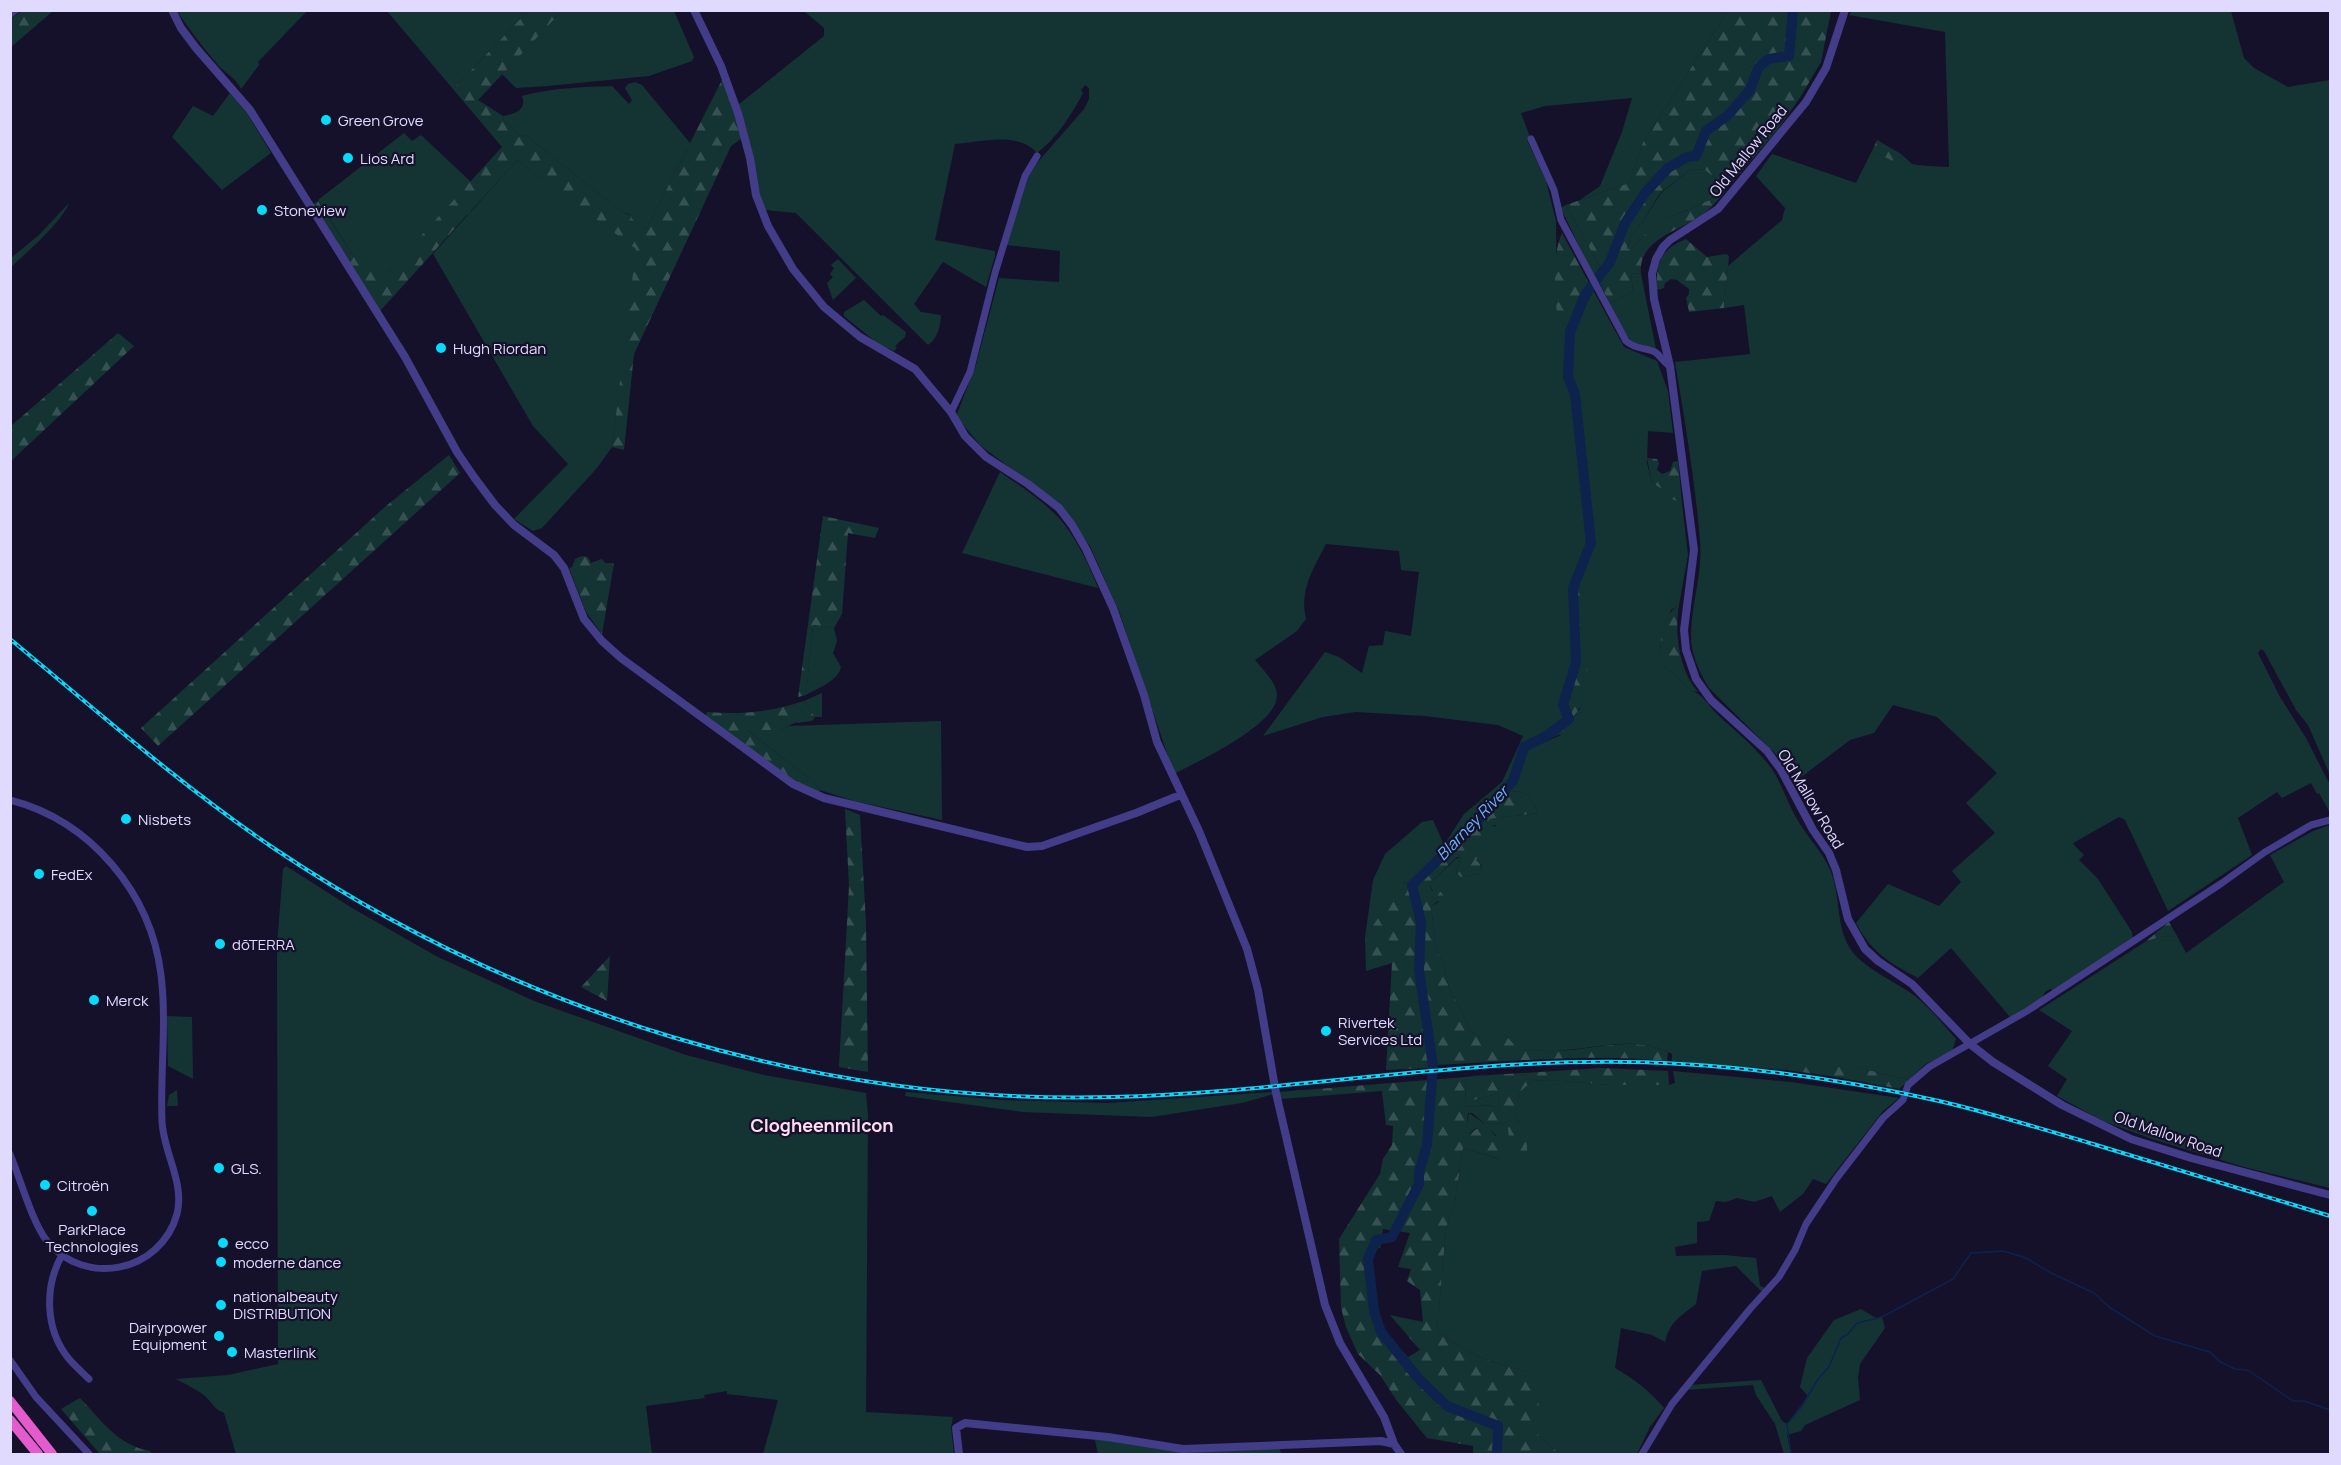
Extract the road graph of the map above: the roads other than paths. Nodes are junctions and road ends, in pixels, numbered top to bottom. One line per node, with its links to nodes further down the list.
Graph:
1 (15, 10): 5 (street)
2 (172, 10): 10 (street)
3 (694, 10): 9 (street)
4 (1845, 10): 8 (street, Old Mallow Road)
5 (10, 14)
6 (1531, 139): 8 (street)
7 (1037, 156): 9 (street)
8 (1670, 366): 13 (street, Old Mallow Road)
9 (951, 412): 10 (street)
10 (1180, 795): 21 (street)
11 (10, 800): 16 (street)
12 (2331, 820): 13 (street)
13 (1970, 1044): 15 (street, Old Mallow Road); 27 (street)
14 (10, 1154): 16 (street)
15 (2331, 1195)
16 (62, 1255): 18 (street)
17 (10, 1359): 24 (street)
18 (89, 1379)
19 (10, 1401): 23 (highway)
20 (10, 1420): 22 (highway)
21 (1394, 1444): 25 (street); 26 (street)
22 (38, 1455)
23 (52, 1455)
24 (89, 1455)
25 (959, 1455)
26 (1401, 1455)
27 (1642, 1455)

